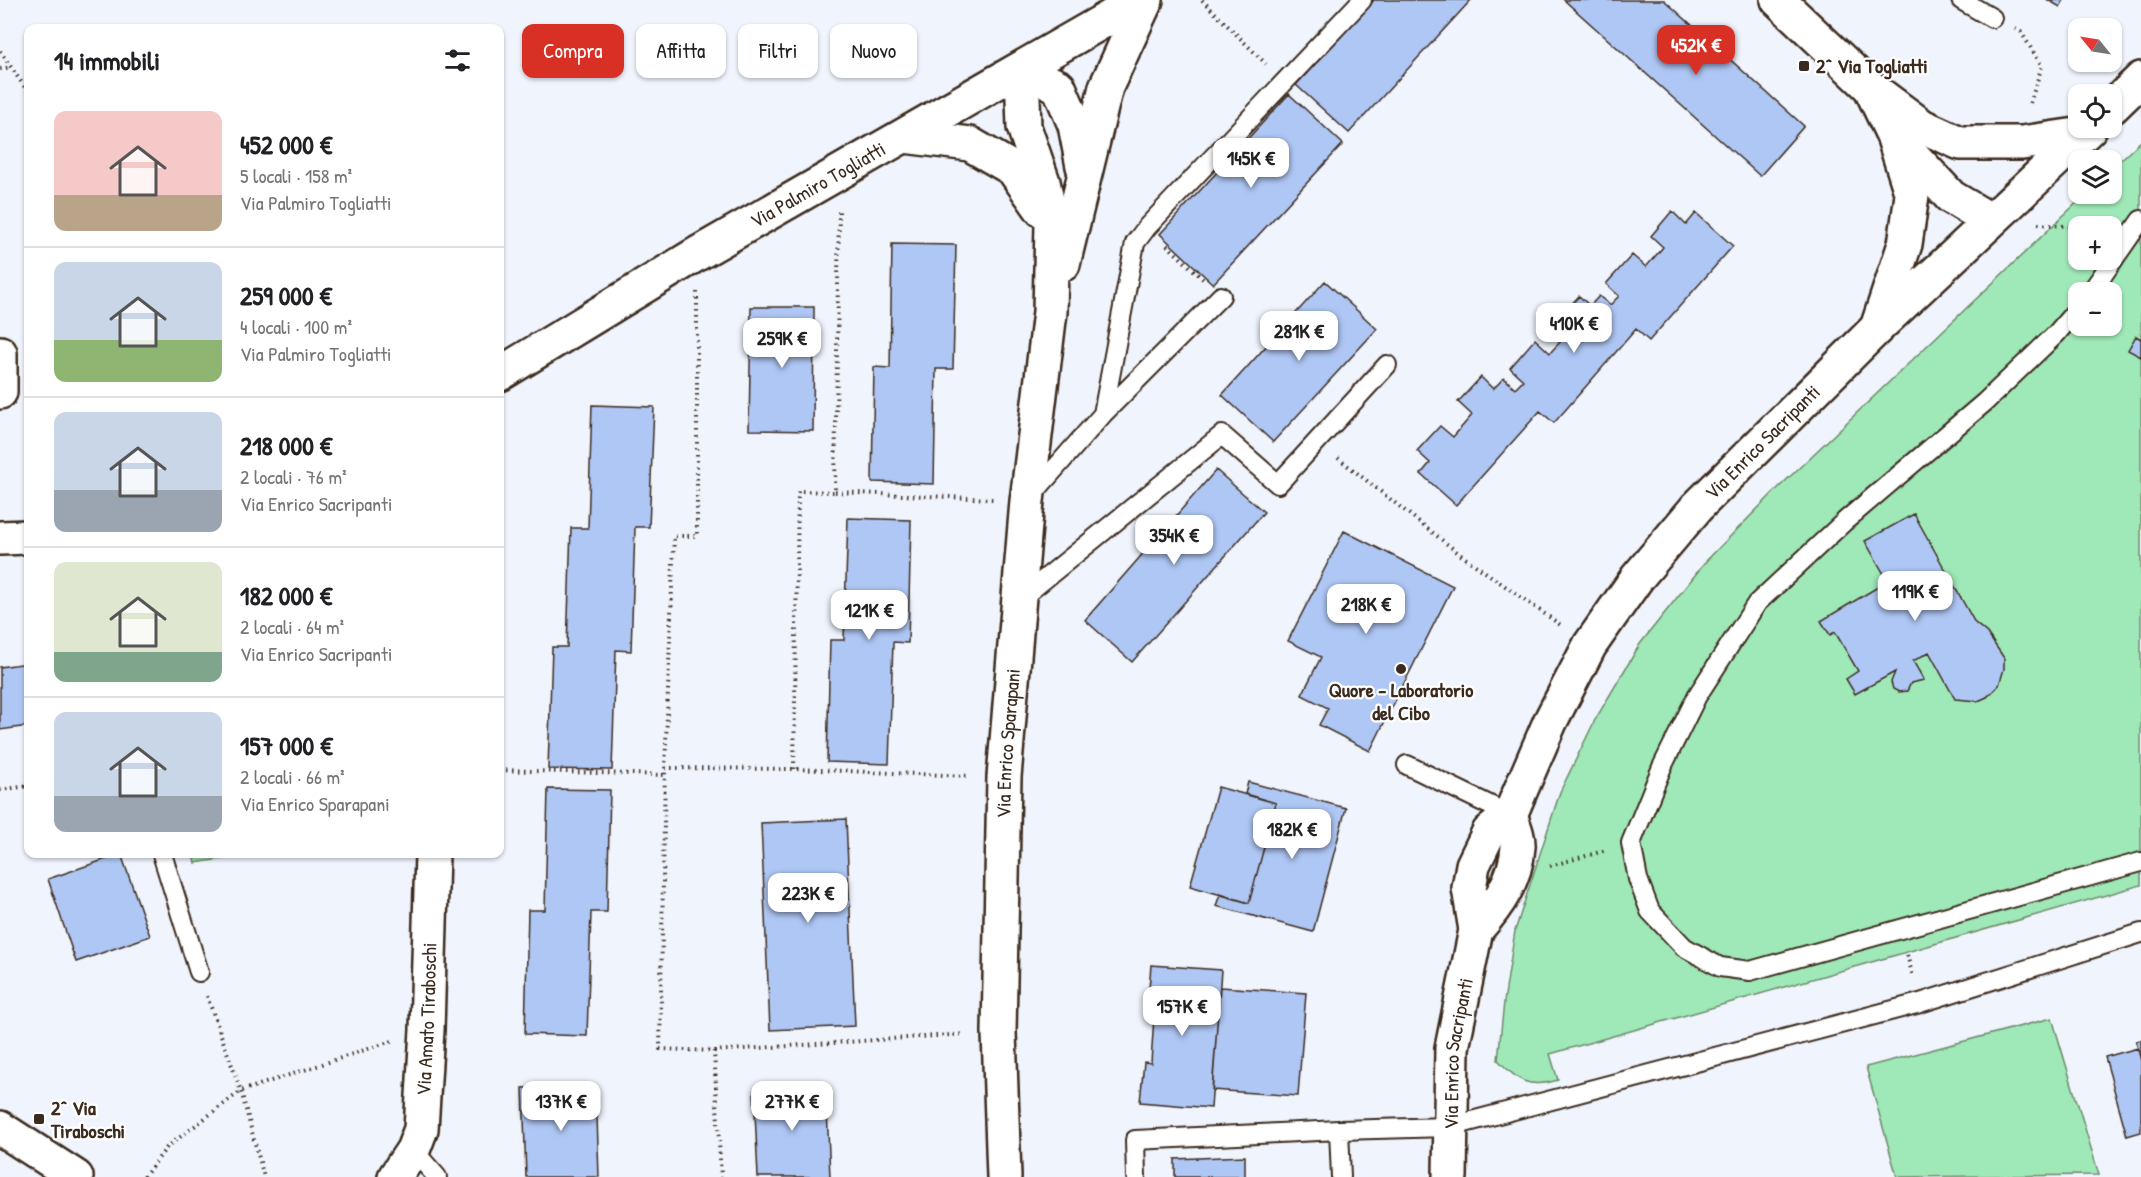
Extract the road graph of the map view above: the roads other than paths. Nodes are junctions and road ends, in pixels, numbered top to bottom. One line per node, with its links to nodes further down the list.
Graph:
1 (1140, 0): 7 (street, Via Palmiro Togliatti)
2 (1146, 0): 14 (street, Via Enrico Sparapani)
3 (1362, 0): 27 (lane)
4 (1778, 0): 10 (street)
5 (1961, 0): 6 (lane)
6 (1992, 18)
7 (1022, 69): 12 (street, Via Palmiro Togliatti); 14 (street, Via Enrico Sparapani); 17 (street, Via Enrico Sparapani)
8 (2141, 79): 9 (street)
9 (2122, 97)
10 (1907, 130): 11 (street); 15 (street); 22 (street)
11 (2068, 134)
12 (904, 136): 17 (street); 25 (street, Via Palmiro Togliatti)
13 (2079, 138): 15 (street, Via Enrico Sacripanti)
14 (1086, 178): 20 (street, Via Enrico Sparapani)
15 (1990, 220): 22 (street, Via Enrico Sacripanti)
16 (2141, 220): 18 (lane)
17 (1052, 224): 20 (street, Via Enrico Sparapani)
18 (2098, 282)
19 (1221, 296): 27 (lane)
20 (1050, 312): 28 (street, Via Enrico Sparapani)
21 (2068, 320): 36 (lane)
22 (1877, 328): 33 (street, Via Enrico Sacripanti)
23 (0, 353): 26 (street)
24 (1387, 365): 31 (lane)
25 (504, 372)
26 (0, 392)
27 (1103, 414): 28 (lane)
28 (1027, 501): 31 (street, Via Enrico Sparapani)
29 (24, 537): 30 (street)
30 (0, 538)
31 (1020, 599): 47 (street, Via Enrico Sparapani)
32 (1407, 765): 33 (lane)
33 (1510, 815): 37 (street); 37 (street, Via Enrico Sacripanti)
34 (163, 858): 39 (lane)
35 (432, 858): 43 (street, Via Amato Tiraboschi)
36 (2141, 862)
37 (1476, 930): 40 (street, Via Enrico Sacripanti)
38 (2141, 933): 40 (lane)
39 (199, 972)
40 (1449, 1127): 42 (lane); 50 (street, Via Enrico Sacripanti)
41 (0, 1128): 44 (street)
42 (1339, 1130): 48 (lane); 49 (lane)
43 (413, 1150): 45 (street, Via Amato Tiraboschi); 46 (lane)
44 (76, 1177)
45 (395, 1177)
46 (437, 1177)
47 (1004, 1177)
48 (1136, 1177)
49 (1341, 1177)
50 (1450, 1177)

